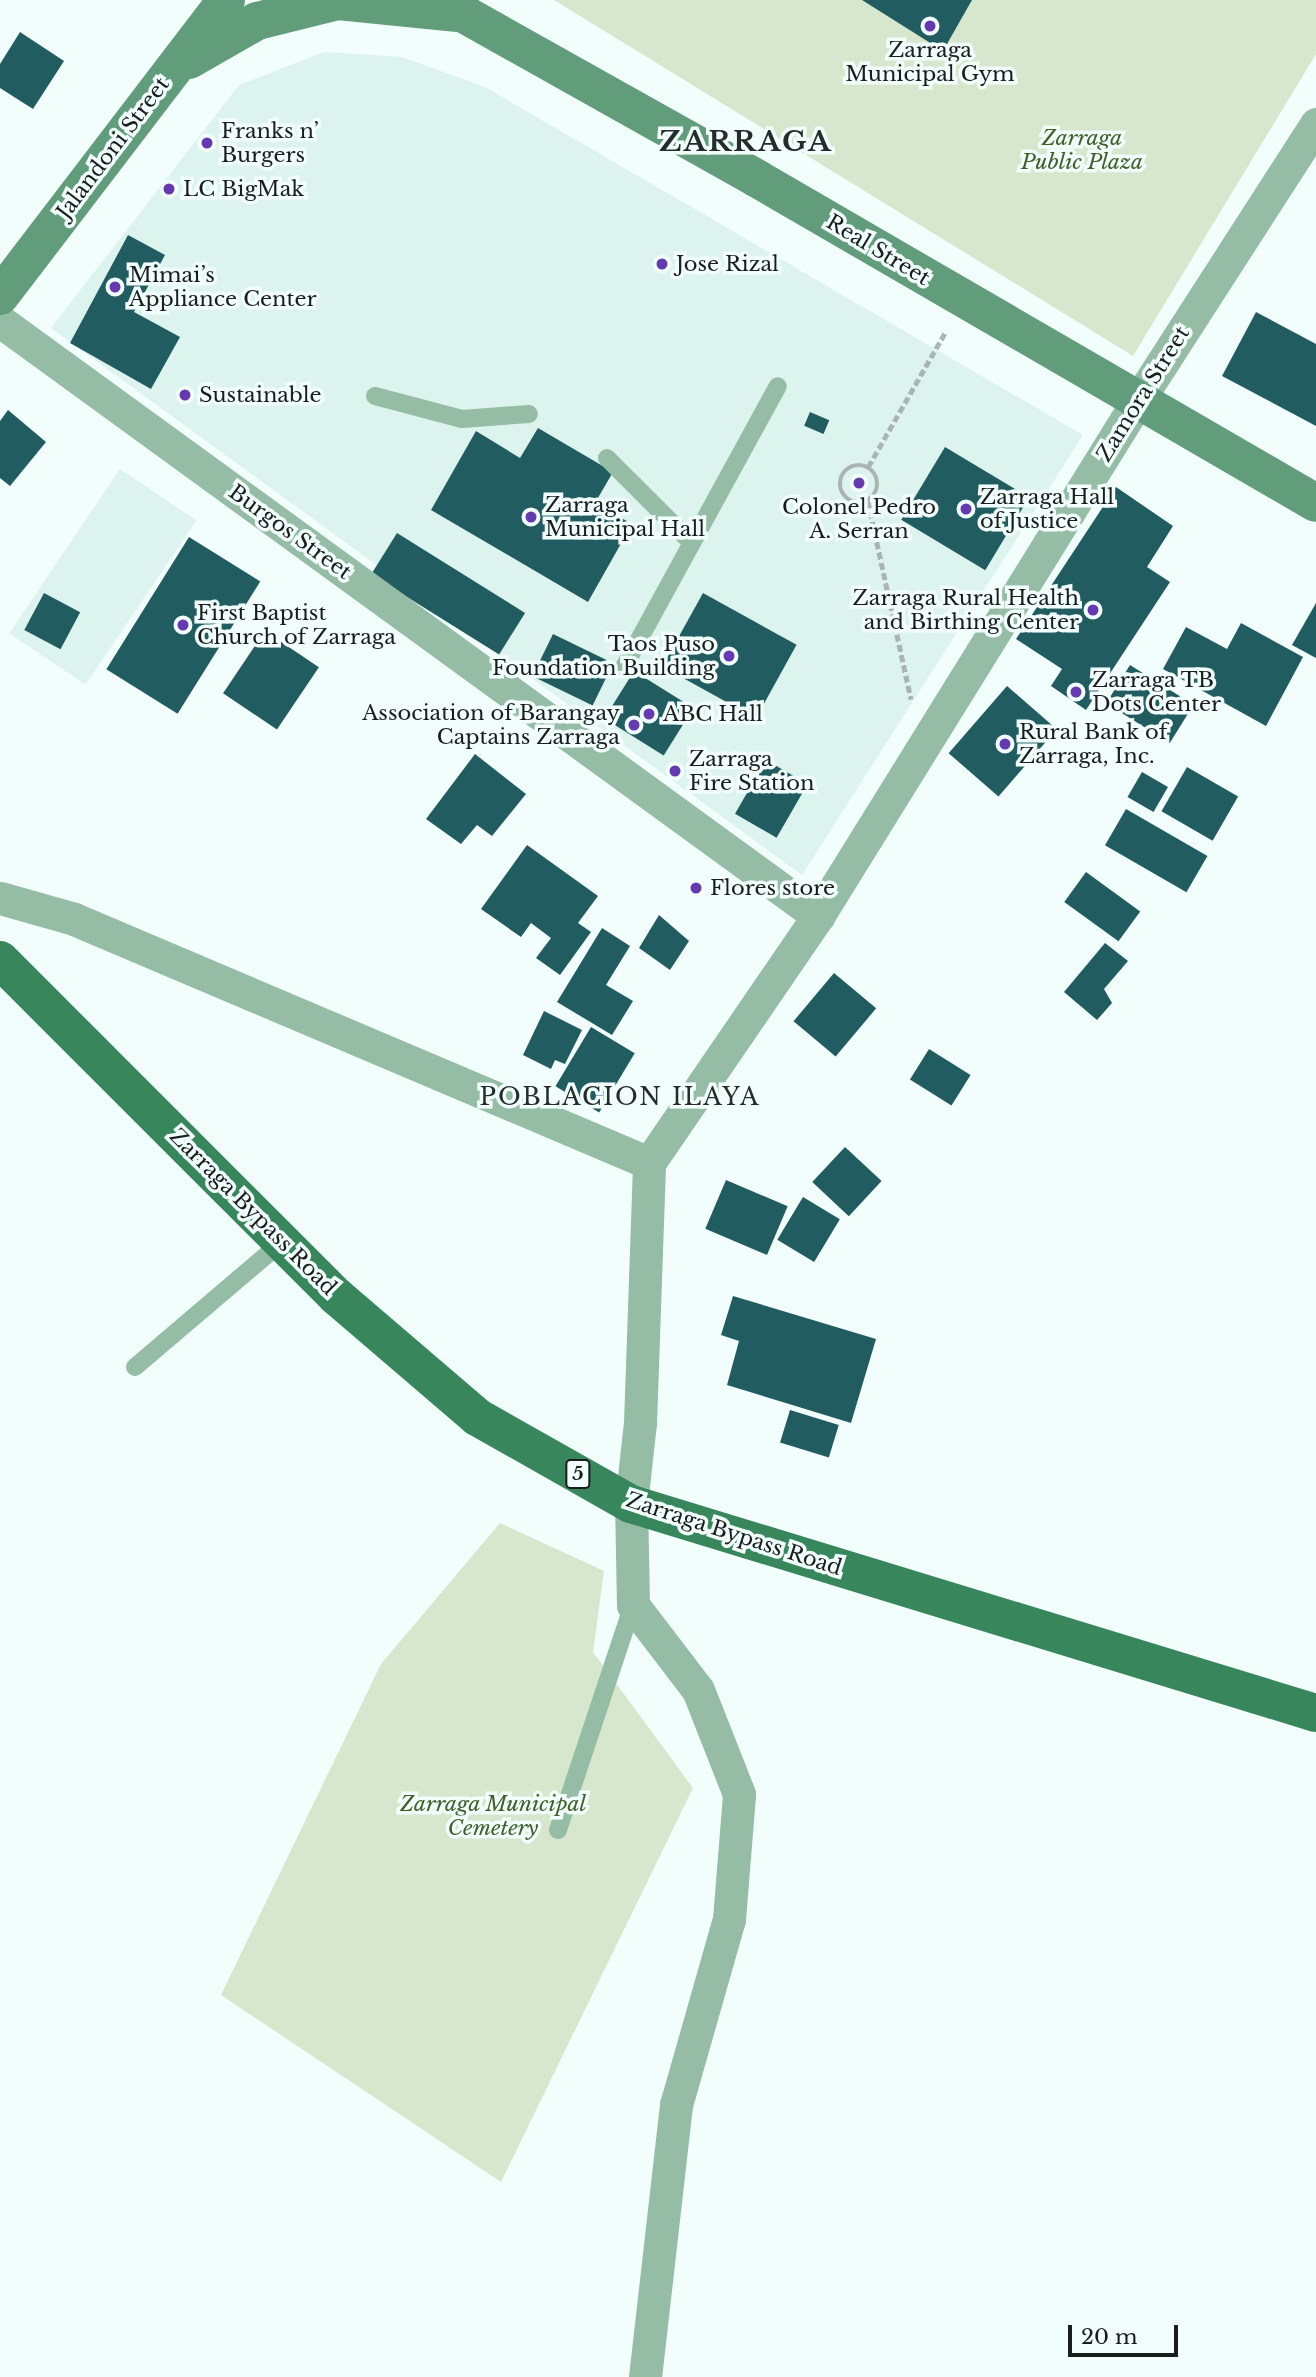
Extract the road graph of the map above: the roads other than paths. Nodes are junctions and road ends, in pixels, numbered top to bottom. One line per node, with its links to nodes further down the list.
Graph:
1 (225, 0): 3 (main road, Jalandoni Street)
2 (454, 5): 3 (main road); 9 (main road, Real Street)
3 (172, 69): 5 (main road, Jalandoni Street)
4 (1316, 124): 9 (street, Zamora Street)
5 (0, 296)
6 (0, 321): 16 (street, Burgos Street)
7 (778, 386): 13 (lane)
8 (375, 396): 10 (lane)
9 (1136, 402): 12 (main road, Real Street); 16 (street, Zamora Street)
10 (529, 414)
11 (607, 458): 13 (lane)
12 (1316, 503)
13 (692, 543): 14 (lane)
14 (624, 667)
15 (0, 898): 18 (street)
16 (818, 916): 18 (street, Zamora Street)
17 (0, 960): 19 (main road, Zarraga Bypass Road / 5)
18 (649, 1163): 21 (street)
19 (284, 1240): 20 (lane); 21 (main road, Zarraga Bypass Road / 5)
20 (135, 1367)
21 (631, 1504): 22 (street); 23 (main road, Zarraga Bypass Road / 5)
22 (633, 1605): 24 (lane); 25 (street)
23 (1316, 1713)
24 (558, 1830)
25 (645, 2377)

